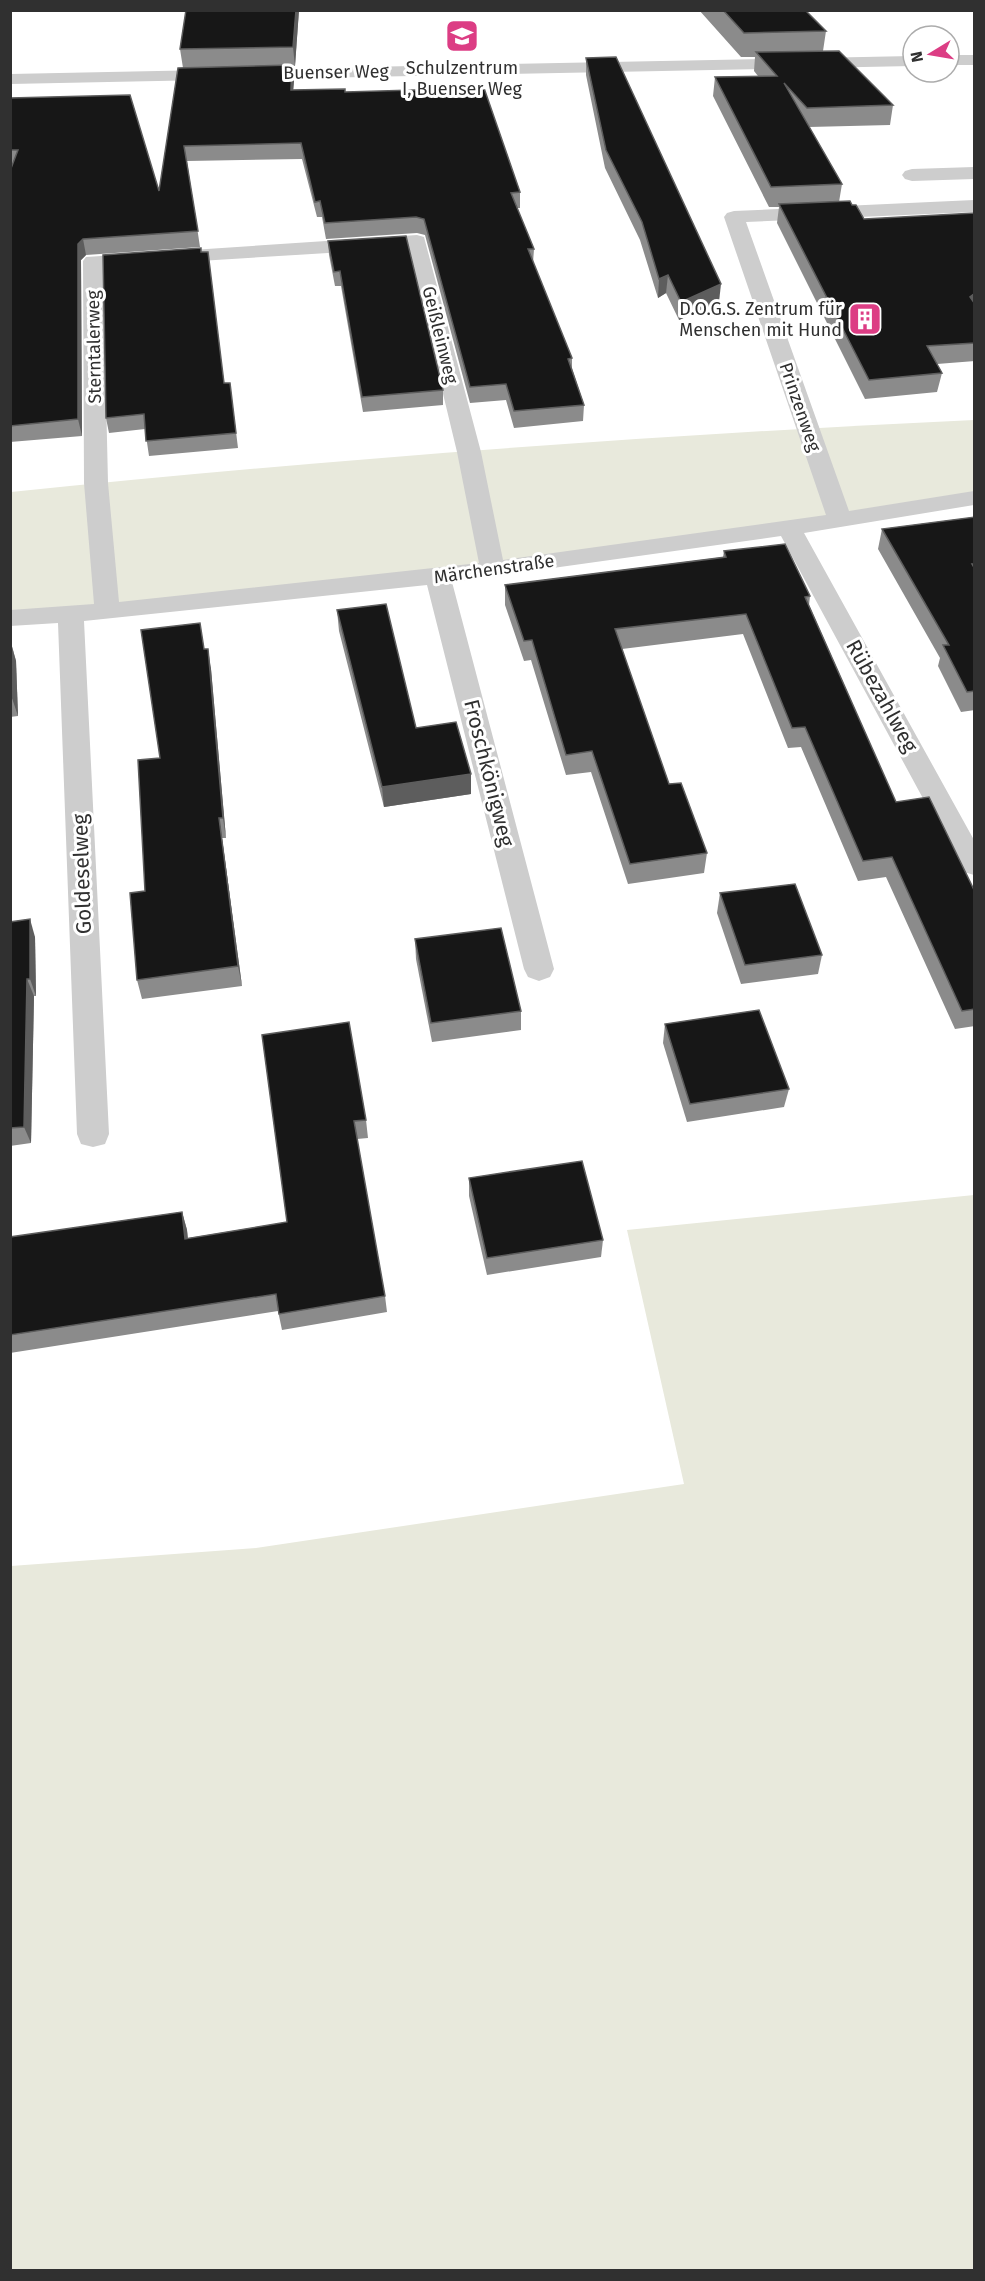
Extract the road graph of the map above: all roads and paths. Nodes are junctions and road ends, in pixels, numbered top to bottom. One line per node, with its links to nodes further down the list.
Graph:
1 (901, 61): 2 (street, Buenser Weg)
2 (10, 79)
3 (975, 173): 4 (street)
4 (912, 175)
5 (975, 206): 8 (street, Prinzenweg)
6 (273, 248): 10 (street, Geißleinweg); 12 (street, Sterntalerweg)
7 (975, 498): 8 (street, Märchenstraße)
8 (840, 520): 9 (street, Märchenstraße)
9 (789, 528): 10 (street, Märchenstraße); 15 (street, Rübezahlweg)
10 (493, 570): 11 (street, Märchenstraße)
11 (438, 577): 12 (street, Märchenstraße); 16 (street, Froschkönigweg)
12 (107, 612): 13 (street, Märchenstraße)
13 (71, 615): 14 (street, Märchenstraße); 17 (street, Goldeselweg)
14 (10, 618)
15 (975, 864)
16 (539, 969)
17 (93, 1134)

